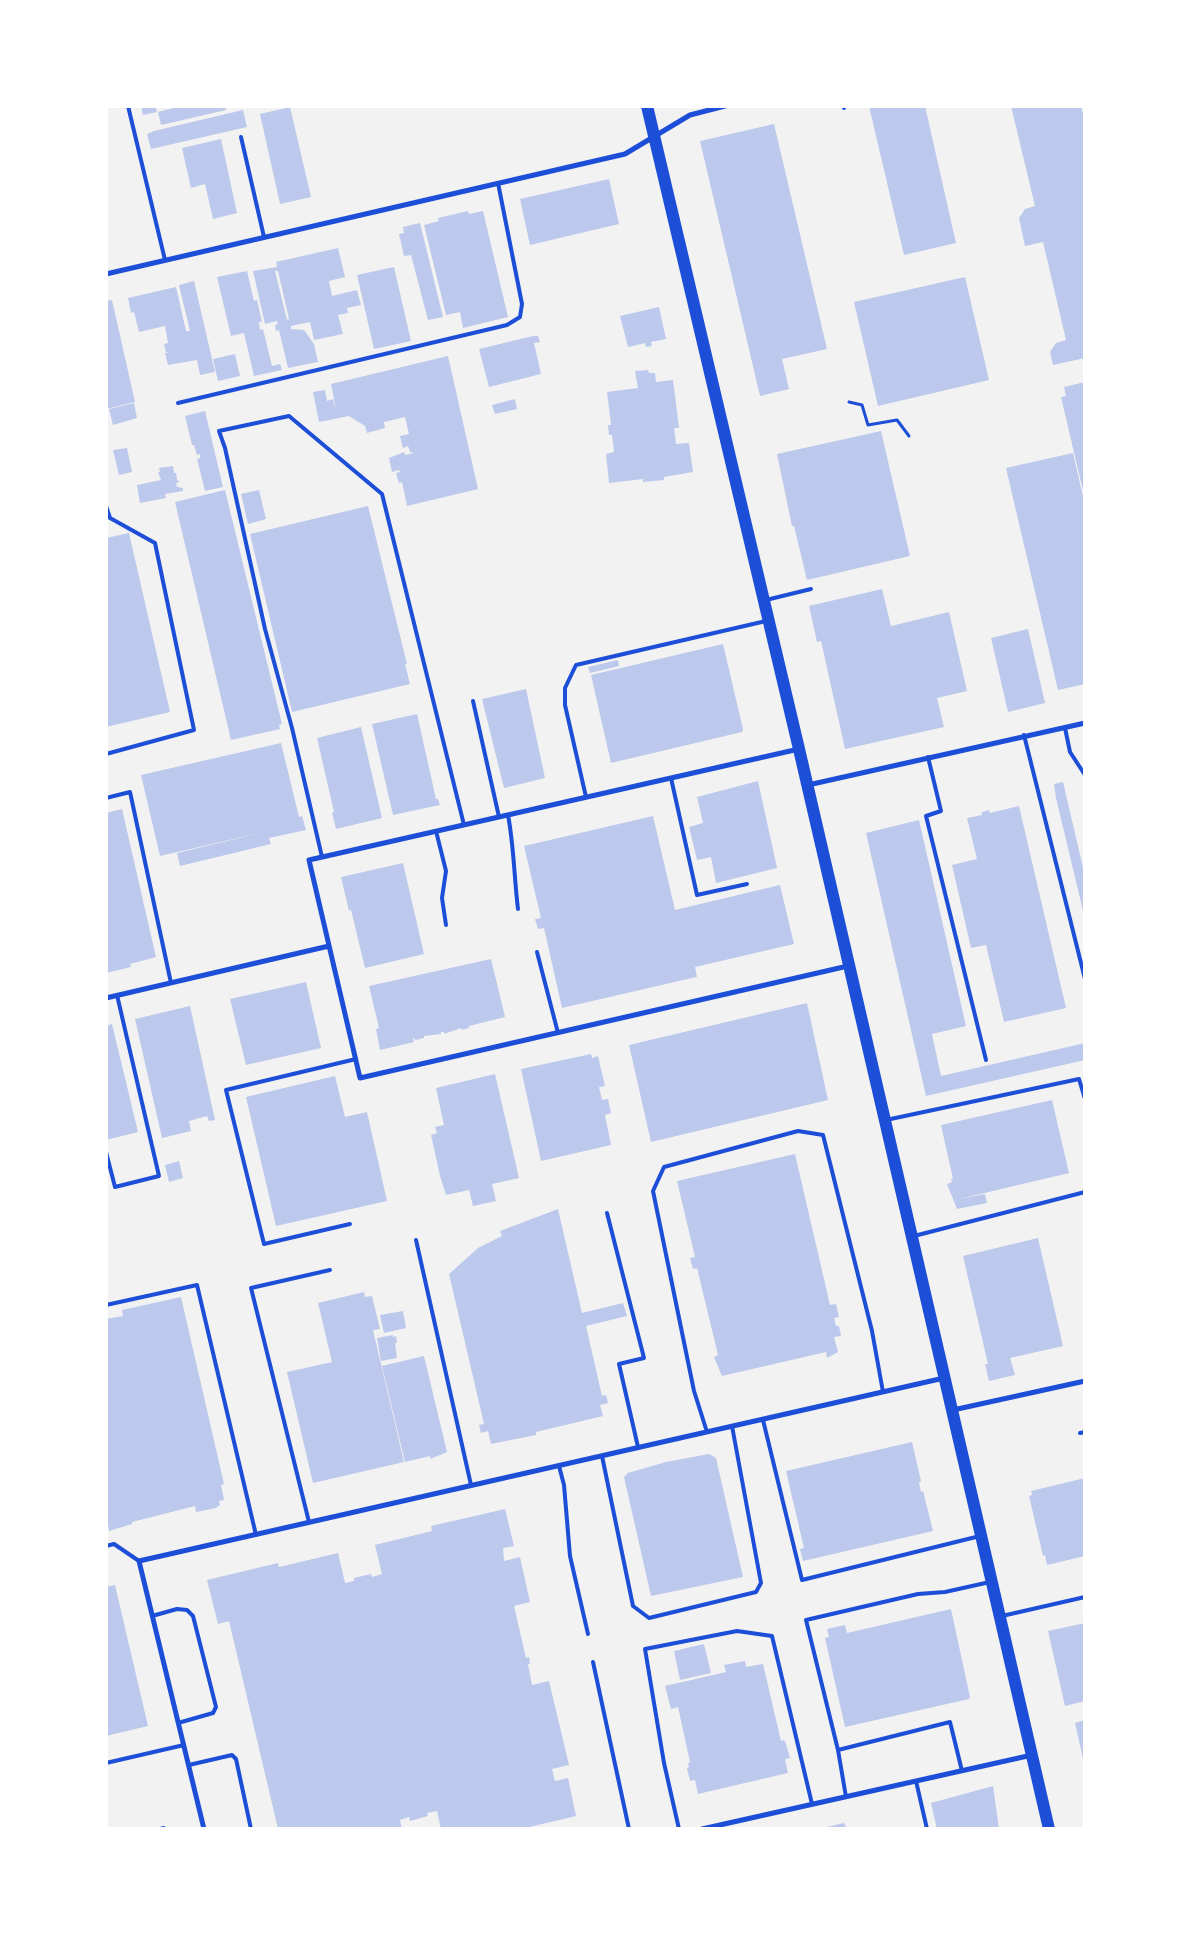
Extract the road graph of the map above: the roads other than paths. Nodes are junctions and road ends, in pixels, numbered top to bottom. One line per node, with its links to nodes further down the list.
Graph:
1 (128, 106): 8 (lane)
2 (647, 106): 4 (main road)
3 (725, 106): 4 (street)
4 (654, 136): 6 (street); 13 (main road)
5 (242, 137): 7 (lane)
6 (498, 183): 7 (street); 10 (lane)
7 (264, 237): 8 (street)
8 (165, 260): 9 (street)
9 (106, 274)
10 (178, 403)
11 (106, 506): 20 (lane)
12 (810, 590): 13 (lane)
13 (764, 600): 14 (main road)
14 (769, 621): 19 (main road); 25 (lane)
15 (473, 701): 28 (lane)
16 (1085, 723): 17 (street)
17 (1065, 728): 18 (street); 22 (lane)
18 (1024, 736): 21 (street); 38 (lane)
19 (799, 748): 23 (street); 24 (main road)
20 (106, 754)
21 (928, 757): 24 (street); 44 (lane)
22 (1085, 776)
23 (671, 778): 25 (street); 32 (lane)
24 (808, 785): 37 (main road)
25 (586, 797): 27 (street)
26 (106, 798): 39 (lane)
27 (508, 815): 28 (street); 33 (lane)
28 (498, 817): 29 (street)
29 (464, 825): 30 (street); 31 (lane)
30 (436, 831): 31 (street); 34 (lane)
31 (322, 857): 35 (street)
32 (747, 884)
33 (518, 909)
34 (446, 925)
35 (329, 946): 39 (street); 43 (street)
36 (536, 952): 42 (lane)
37 (849, 966): 42 (street); 46 (main road)
38 (1085, 979)
39 (170, 983): 40 (street)
40 (116, 995): 41 (street); 47 (lane)
41 (106, 998)
42 (558, 1033): 43 (street)
43 (356, 1059): 50 (lane)
44 (986, 1060)
45 (1085, 1099): 46 (lane)
46 (885, 1120): 51 (main road)
47 (106, 1152)
48 (1085, 1192): 51 (lane)
49 (607, 1213): 62 (lane)
50 (350, 1224)
51 (912, 1236): 55 (main road)
52 (416, 1240): 65 (lane)
53 (330, 1270): 66 (lane)
54 (106, 1305): 67 (lane)
55 (944, 1378): 57 (street); 58 (main road)
56 (1085, 1381): 58 (street)
57 (883, 1392): 59 (street); 61 (lane)
58 (952, 1410): 68 (main road)
59 (763, 1420): 60 (street); 68 (lane)
60 (732, 1426): 61 (street); 63 (lane)
61 (707, 1432): 62 (street)
62 (638, 1448): 63 (street)
63 (602, 1456): 64 (street)
64 (559, 1466): 65 (street); 75 (lane)
65 (471, 1486): 66 (street)
66 (309, 1522): 67 (street)
67 (256, 1534): 70 (street)
68 (981, 1536): 71 (main road)
69 (106, 1546): 70 (lane)
70 (139, 1561): 73 (street)
71 (992, 1581): 74 (main road); 79 (lane)
72 (1085, 1597): 74 (lane)
73 (152, 1616): 77 (street); 77 (lane)
74 (1000, 1616): 80 (main road)
75 (588, 1634)
76 (593, 1662): 90 (lane)
77 (178, 1723): 78 (street)
78 (184, 1745): 81 (lane); 82 (street)
79 (838, 1750): 83 (lane); 85 (lane)
80 (1032, 1755): 83 (street); 95 (main road)
81 (106, 1764)
82 (189, 1765): 88 (street); 89 (lane)
83 (962, 1771): 84 (street)
84 (916, 1781): 85 (street); 94 (lane)
85 (846, 1796): 86 (street)
86 (812, 1804): 87 (street); 91 (lane)
87 (730, 1822): 92 (street); 93 (lane)
88 (204, 1829)
89 (251, 1829)
90 (629, 1829)
91 (679, 1829)
92 (702, 1829)
93 (731, 1829)
94 (928, 1829)
95 (1049, 1829)

